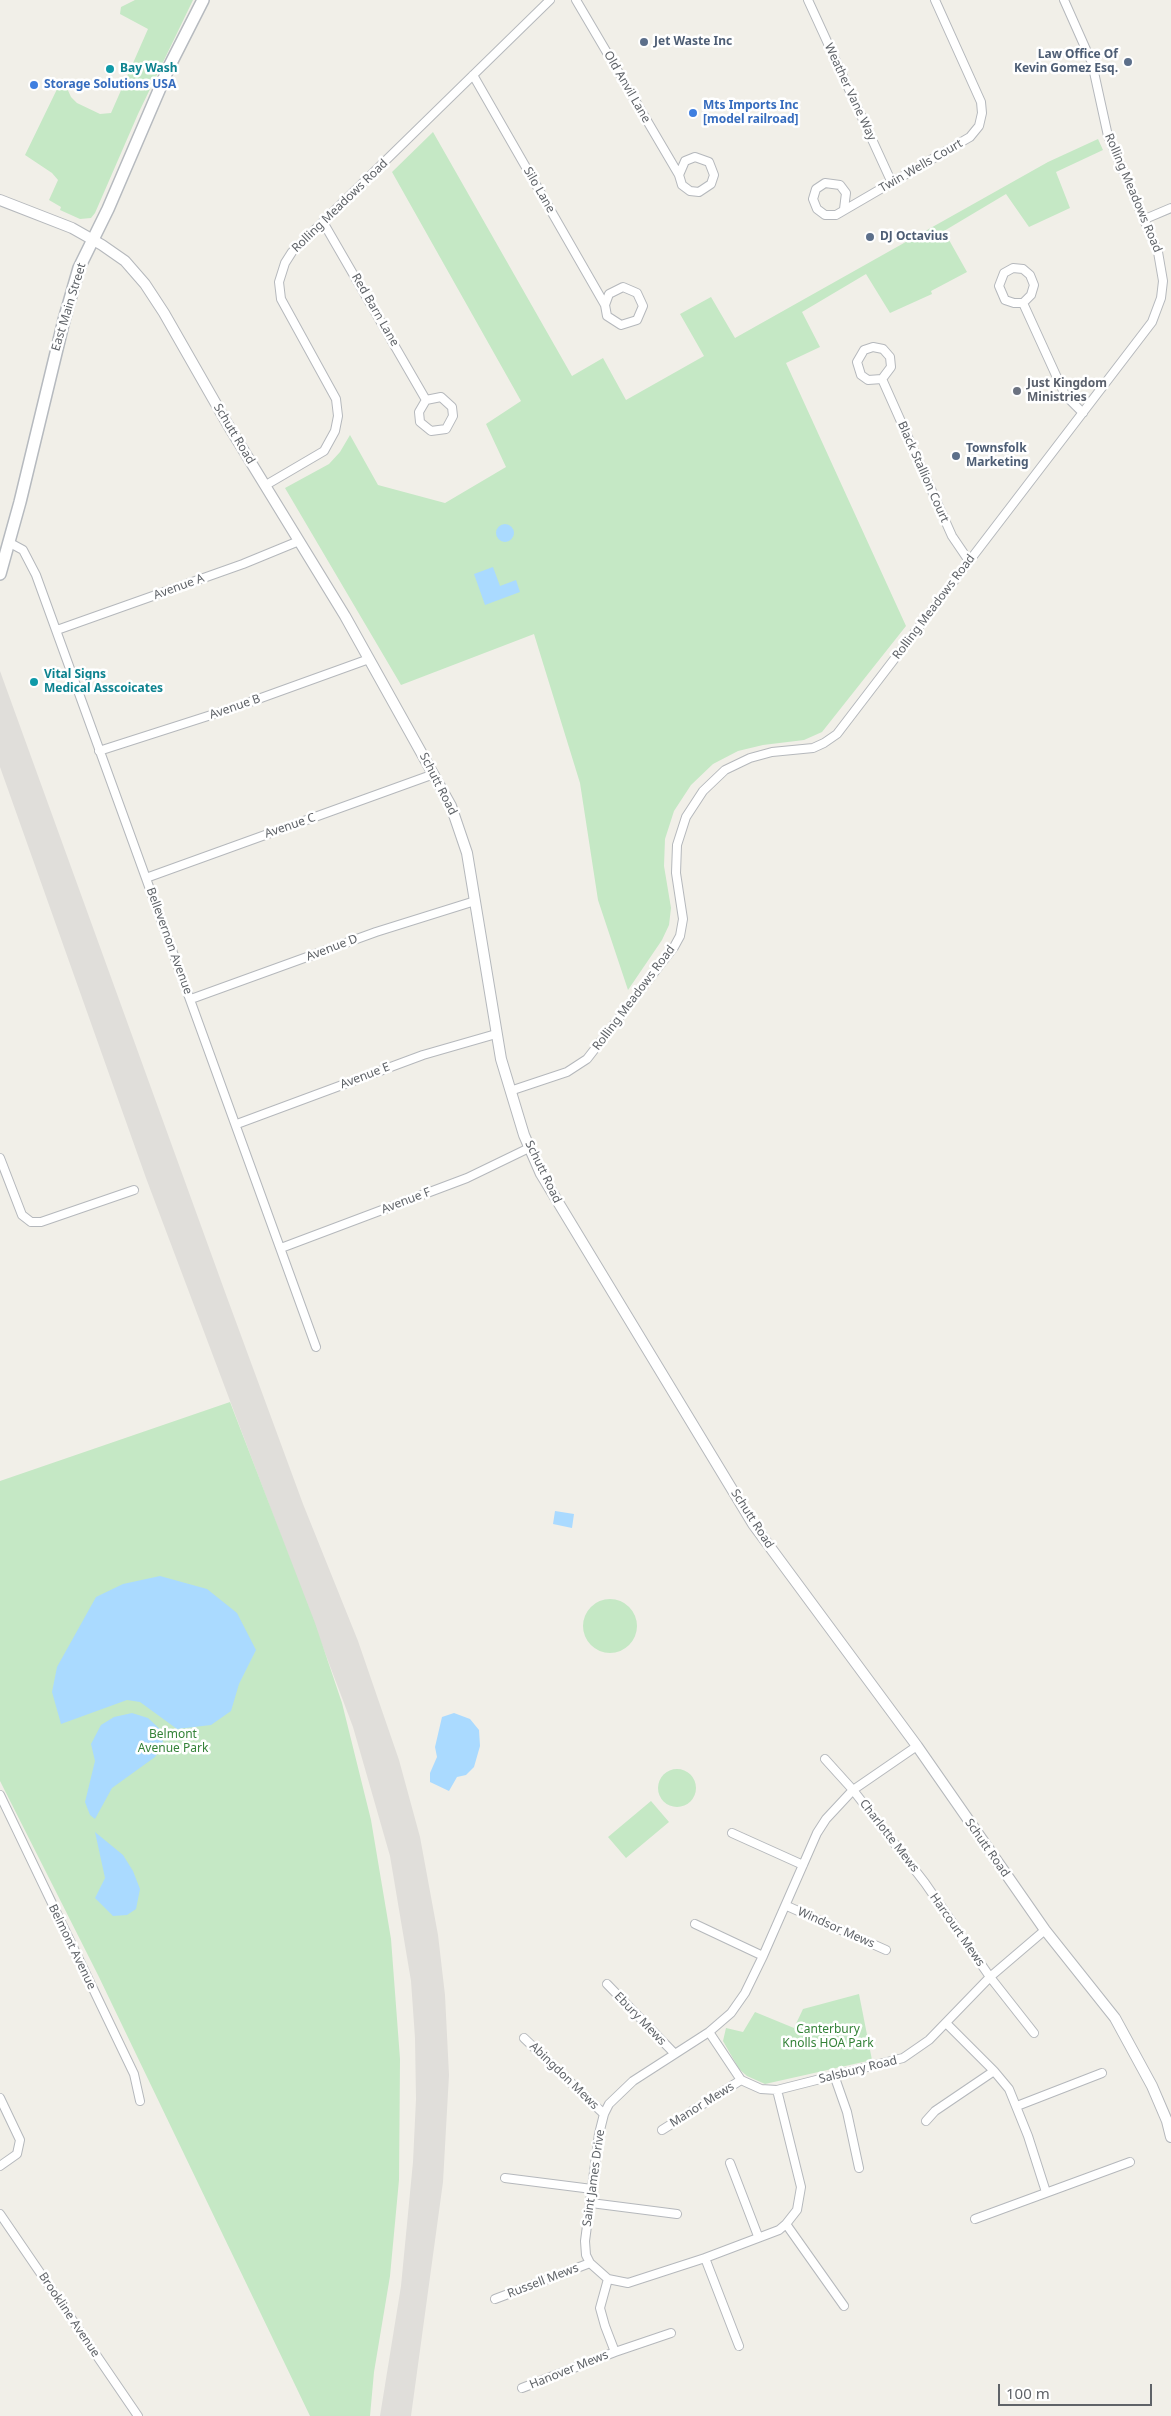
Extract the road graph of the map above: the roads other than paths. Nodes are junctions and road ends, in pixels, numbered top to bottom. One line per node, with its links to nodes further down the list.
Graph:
1 (203, 0): 15 (main road, East Main Street)
2 (550, 0): 7 (street, Rolling Meadows Road)
3 (576, 0): 8 (street, Old Anvil Lane)
4 (808, 0): 9 (street, Weather Vane Way)
5 (935, 0): 9 (street, Twin Wells Court)
6 (1064, 0): 13 (street, Rolling Meadows Road)
7 (473, 76): 14 (street, Rolling Meadows Road); 17 (street, Silo Lane)
8 (678, 175): 8 (street, Old Anvil Lane)
9 (892, 183): 12 (street, Twin Wells Court)
10 (0, 200): 15 (street, Schutt Road)
11 (1171, 208): 13 (street)
12 (844, 209): 12 (street, Twin Wells Court)
13 (1145, 219): 20 (street, Rolling Meadows Road)
14 (323, 222): 19 (street, Red Barn Lane); 21 (street, Rolling Meadows Road)
15 (93, 240): 21 (street, Schutt Road); 23 (main road, East Main Street)
16 (1023, 302): 16 (street); 20 (street)
17 (605, 305): 17 (street, Silo Lane)
18 (882, 380): 18 (street); 24 (street, Black Stallion Court)
19 (426, 400): 19 (street)
20 (1083, 413): 24 (street, Rolling Meadows Road)
21 (266, 485): 22 (street, Schutt Road)
22 (299, 541): 26 (street, Avenue A); 27 (street, Schutt Road)
23 (10, 543): 25 (main road, East Main Street); 26 (street, Bellevernon Avenue)
24 (969, 561): 34 (street, Rolling Meadows Road)
25 (0, 574)
26 (57, 630): 28 (street, Bellevernon Avenue)
27 (369, 659): 28 (street, Avenue B); 29 (street, Schutt Road)
28 (99, 751): 30 (street, Bellevernon Avenue)
29 (434, 774): 30 (street, Avenue C); 31 (street, Schutt Road)
30 (146, 878): 32 (street, Bellevernon Avenue)
31 (475, 901): 32 (street, Avenue D); 33 (street, Schutt Road)
32 (191, 999): 35 (street, Bellevernon Avenue)
33 (496, 1034): 34 (street, Schutt Road); 35 (street, Avenue E)
34 (510, 1091): 36 (street, Schutt Road)
35 (237, 1124): 39 (street, Bellevernon Avenue)
36 (529, 1148): 39 (street, Avenue F); 41 (street, Schutt Road)
37 (0, 1158): 38 (street)
38 (134, 1190)
39 (281, 1248): 40 (street, Bellevernon Avenue)
40 (316, 1347)
41 (917, 1746): 43 (street, Saint James Drive); 50 (street, Schutt Road)
42 (825, 1758): 43 (street, Charlotte Mews)
43 (853, 1790): 46 (street, Saint James Drive); 47 (street, Charlotte Mews)
44 (0, 1795): 66 (street, Belmont Avenue)
45 (732, 1832): 46 (street)
46 (804, 1865): 48 (street, Saint James Drive)
47 (925, 1883): 53 (street, Harcourt Mews)
48 (787, 1906): 51 (street, Windsor Mews); 52 (street, Saint James Drive)
49 (695, 1924): 52 (street)
50 (1045, 1930): 53 (street, Salsbury Road); 71 (street, Schutt Road)
51 (886, 1950)
52 (763, 1956): 56 (street, Saint James Drive)
53 (990, 1977): 55 (street, Salsbury Road); 57 (street, Harcourt Mews)
54 (607, 1984): 59 (street, Ebury Mews)
55 (946, 2023): 60 (street); 62 (street, Salsbury Road)
56 (709, 2032): 59 (street, Saint James Drive); 63 (street)
57 (1034, 2033)
58 (524, 2038): 68 (street, Abingdon Mews)
59 (674, 2053): 68 (street, Saint James Drive)
60 (994, 2070): 67 (street); 69 (street)
61 (1102, 2073): 67 (street)
62 (834, 2076): 64 (street, Salsbury Road); 75 (street)
63 (742, 2080): 64 (street, Salsbury Road); 70 (street, Manor Mews)
64 (776, 2090): 83 (street)
65 (0, 2098): 74 (street)
66 (140, 2101)
67 (1017, 2106): 78 (street)
68 (604, 2114): 77 (street, Saint James Drive)
69 (926, 2120)
70 (662, 2130)
71 (1171, 2137)
72 (1130, 2162): 78 (street)
73 (730, 2163): 84 (street)
74 (0, 2166)
75 (859, 2168)
76 (505, 2178): 77 (street)
77 (592, 2189): 79 (street, Saint James Drive)
78 (1046, 2192): 82 (street)
79 (591, 2203): 81 (street); 86 (street, Saint James Drive)
80 (0, 2214): 94 (street, Brookline Avenue)
81 (677, 2214)
82 (975, 2219)
83 (786, 2224): 84 (street); 89 (street)
84 (758, 2236): 85 (street)
85 (705, 2258): 87 (street); 91 (street)
86 (590, 2263): 87 (street); 88 (street, Russell Mews)
87 (608, 2279): 92 (street)
88 (495, 2299)
89 (844, 2306)
90 (672, 2333): 92 (street, Hanover Mews)
91 (738, 2346)
92 (615, 2352): 93 (street, Hanover Mews)
93 (522, 2388)
94 (138, 2416)

